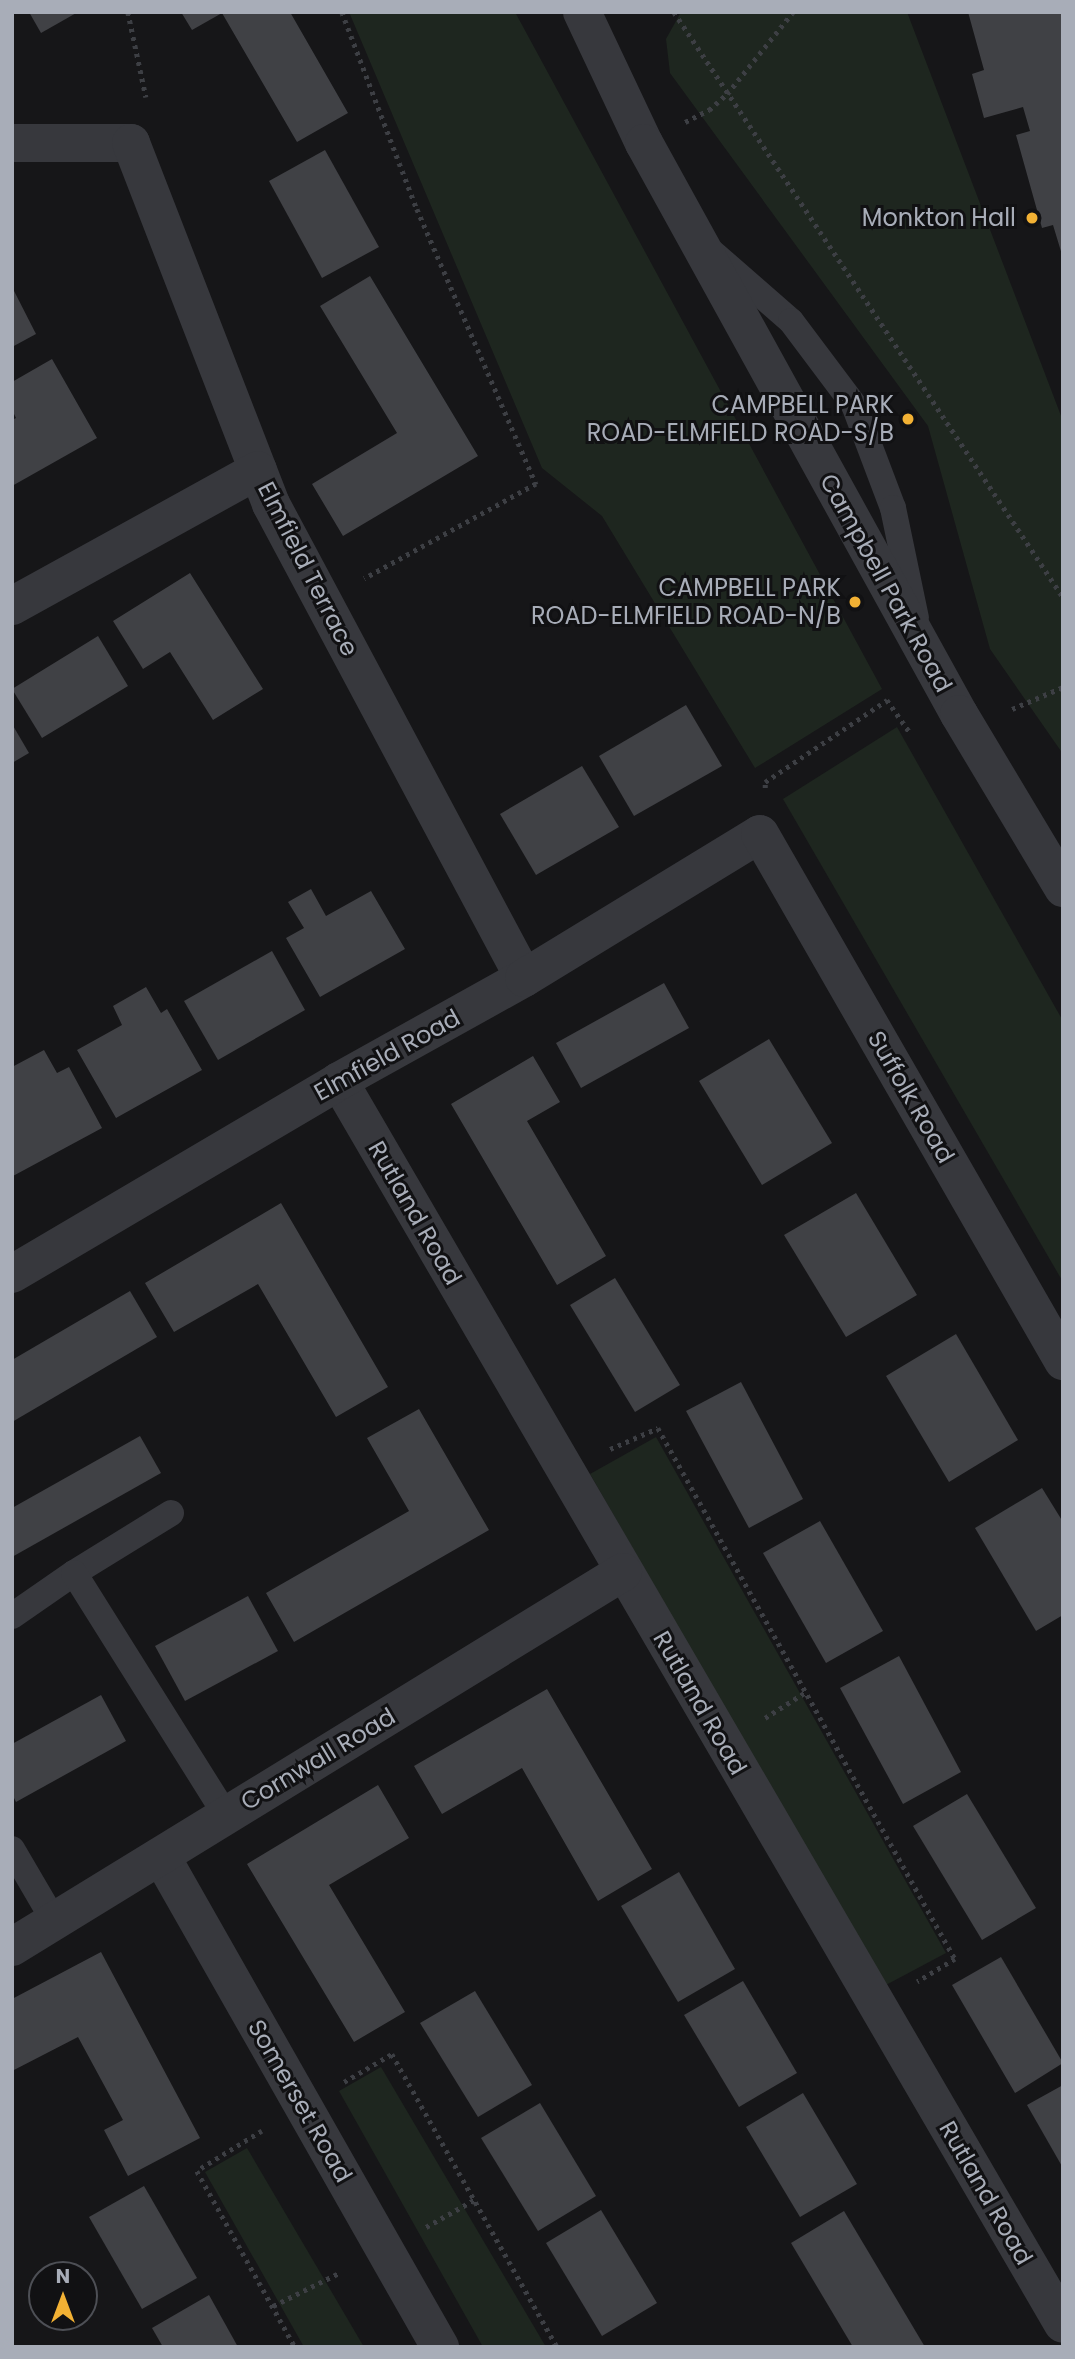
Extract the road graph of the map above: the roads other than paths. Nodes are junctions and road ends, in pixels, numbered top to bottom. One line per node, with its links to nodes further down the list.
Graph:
1 (582, 12): 3 (street, Campbell Park Road)
2 (12, 142): 4 (street, Elmfield Terrace)
3 (696, 238): 6 (street, Campbell Park Road); 6 (lane)
4 (258, 470): 5 (street); 9 (street, Elmfield Terrace)
5 (12, 606)
6 (923, 648): 8 (street, Campbell Park Road)
7 (760, 834): 9 (street, Elmfield Road); 12 (street, Suffolk Road)
8 (1063, 888)
9 (524, 978): 10 (street, Elmfield Road)
10 (339, 1081): 11 (street, Elmfield Road); 14 (street, Rutland Road)
11 (12, 1274)
12 (1063, 1361)
13 (171, 1513): 15 (lane)
14 (623, 1572): 17 (street, Cornwall Road); 22 (street, Rutland Road)
15 (75, 1573): 16 (lane); 17 (lane)
16 (12, 1616)
17 (226, 1815): 19 (street, Cornwall Road)
18 (12, 1849): 20 (lane)
19 (161, 1856): 20 (street, Cornwall Road); 23 (street, Somerset Road)
20 (54, 1921): 21 (street, Cornwall Road)
21 (12, 1947)
22 (1063, 2324)
23 (440, 2347)

